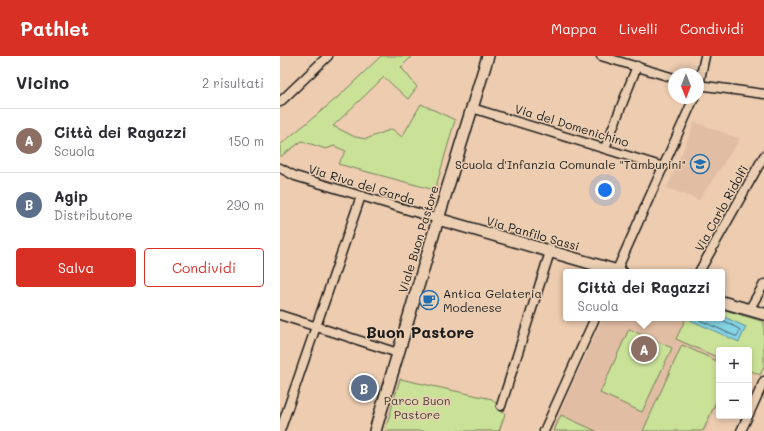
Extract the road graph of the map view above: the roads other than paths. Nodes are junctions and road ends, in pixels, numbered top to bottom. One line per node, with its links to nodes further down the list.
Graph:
1 (328, 56): 10 (street)
2 (488, 56): 12 (street, Viale Buon Pastore)
3 (601, 56): 5 (street)
4 (705, 56): 6 (street)
5 (637, 66): 7 (street); 13 (street)
6 (703, 68)
7 (668, 76)
8 (704, 88): 9 (street)
9 (764, 94)
10 (280, 102)
11 (691, 104): 15 (street)
12 (472, 108): 13 (street, Via del Domenichino); 18 (street, Viale Buon Pastore)
13 (606, 148): 15 (street, Via del Domenichino)
14 (764, 156): 22 (street, Via Carlo Ridolfi)
15 (664, 167): 21 (street)
16 (280, 168): 17 (street, Via Riva del Garda)
17 (361, 196): 18 (street, Via Riva del Garda); 29 (street)
18 (438, 219): 19 (street, Via Panfilo Sassi); 30 (street, Viale Buon Pastore)
19 (550, 252): 20 (street, Via Panfilo Sassi); 32 (street)
20 (607, 269)
21 (618, 269)
22 (701, 269)
23 (764, 284): 25 (street)
24 (725, 303): 25 (street)
25 (749, 310): 26 (street)
26 (764, 314)
27 (280, 315): 29 (street)
28 (594, 321): 37 (street)
29 (317, 327): 30 (street); 35 (street)
30 (398, 353): 36 (street, Viale Buon Pastore)
31 (764, 384): 33 (street)
32 (501, 406)
33 (752, 407)
34 (746, 419): 38 (street)
35 (280, 431)
36 (375, 431)
37 (544, 431)
38 (741, 431)

